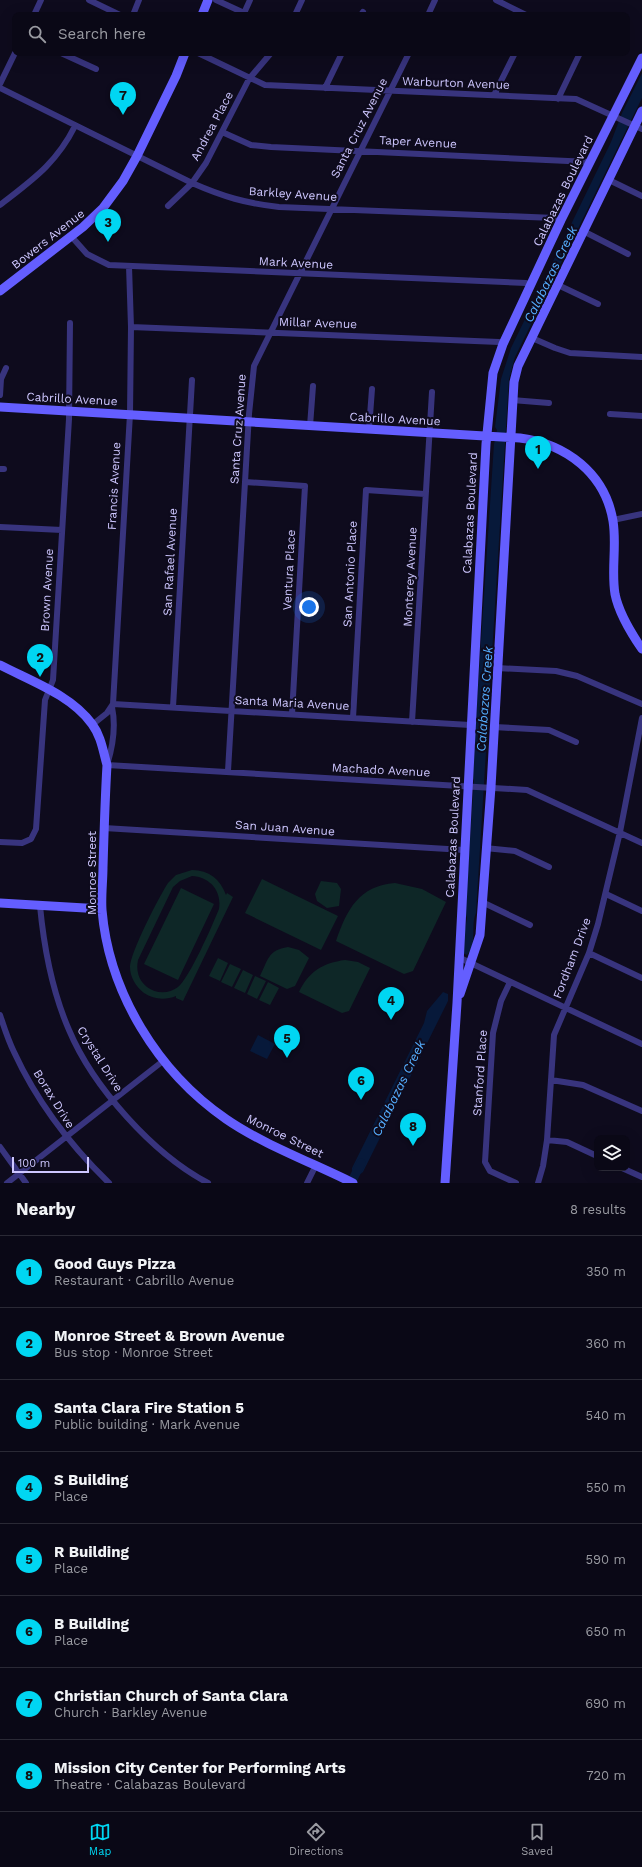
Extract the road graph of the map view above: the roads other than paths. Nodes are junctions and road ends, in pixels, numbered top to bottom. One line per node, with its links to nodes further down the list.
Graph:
1 (41, 0): 10 (street)
2 (89, 0): 11 (street)
3 (139, 0): 12 (street)
4 (208, 0): 13 (street)
5 (216, 0): 6 (street)
6 (250, 0)
7 (302, 0): 14 (street)
8 (435, 0): 15 (street)
9 (496, 0): 16 (street)
10 (35, 12)
11 (114, 12)
12 (134, 12)
13 (203, 12)
14 (296, 12)
15 (429, 12)
16 (520, 12)
17 (14, 56): 29 (street)
18 (68, 56): 27 (street)
19 (184, 56): 41 (street, Bowers Avenue)
20 (204, 56): 28 (street, Warburton Avenue)
21 (268, 56): 28 (street, Andrea Place)
22 (341, 56): 31 (street)
23 (408, 56): 32 (street, Santa Cruz Avenue)
24 (514, 56): 33 (street)
25 (579, 56): 34 (street)
26 (642, 58): 36 (street, Calabazas Boulevard)
27 (96, 69)
28 (249, 79): 31 (street, Warburton Avenue); 39 (street, Andrea Place)
29 (0, 84)
30 (0, 88): 37 (street, Barkley Avenue)
31 (325, 88): 32 (street, Warburton Avenue)
32 (390, 92): 33 (street, Warburton Avenue); 40 (street, Santa Cruz Avenue)
33 (494, 96): 34 (street, Warburton Avenue)
34 (558, 99): 36 (street, Warburton Avenue)
35 (642, 111): 38 (street, Calabazas Boulevard)
36 (617, 117): 38 (street, Warburton Avenue); 42 (street, Calabazas Boulevard)
37 (75, 126): 41 (street, Barkley Avenue); 46 (street)
38 (635, 126): 43 (street, Calabazas Boulevard)
39 (222, 132): 40 (street, Taper Avenue); 44 (street, Andrea Place)
40 (360, 150): 42 (street, Taper Avenue); 48 (street, Santa Cruz Avenue)
41 (137, 156): 44 (street, Barkley Avenue); 51 (street, Bowers Avenue)
42 (590, 162): 49 (street, Calabazas Boulevard)
43 (609, 180): 45 (street); 50 (street, Calabazas Boulevard)
44 (192, 183): 47 (street, Andrea Place); 48 (street, Barkley Avenue)
45 (642, 196)
46 (0, 205)
47 (168, 206)
48 (331, 209): 49 (street, Barkley Avenue); 54 (street, Santa Cruz Avenue)
49 (561, 220): 55 (street, Calabazas Boulevard)
50 (584, 231): 52 (street); 56 (street, Calabazas Boulevard)
51 (71, 236): 53 (street, Mark Avenue); 57 (street, Bowers Avenue)
52 (628, 254)
53 (129, 266): 54 (street, Mark Avenue); 60 (street, Francis Avenue)
54 (299, 274): 55 (street, Mark Avenue); 61 (street, Santa Cruz Avenue)
55 (531, 285): 63 (street, Calabazas Boulevard)
56 (558, 285): 58 (street); 62 (street, Calabazas Boulevard)
57 (0, 291)
58 (598, 304)
59 (70, 323): 74 (street, Brown Avenue)
60 (131, 327): 61 (street, Millar Avenue); 75 (street, Francis Avenue)
61 (271, 332): 63 (street, Millar Avenue); 79 (street, Santa Cruz Avenue)
62 (532, 338): 64 (street); 71 (street, Calabazas Boulevard)
63 (503, 344): 83 (street, Calabazas Boulevard)
64 (642, 358)
65 (6, 368): 70 (street)
66 (192, 380): 78 (street, San Rafael Avenue)
67 (313, 386): 80 (street)
68 (372, 389): 81 (street)
69 (432, 392): 82 (street, Monterey Avenue)
70 (0, 395)
71 (512, 400): 72 (street); 84 (street, Calabazas Boulevard)
72 (549, 402)
73 (0, 407): 74 (street, Cabrillo Avenue)
74 (69, 411): 75 (street, Cabrillo Avenue); 90 (street, Brown Avenue)
75 (130, 414): 78 (street, Cabrillo Avenue); 96 (street, Francis Avenue)
76 (610, 414): 77 (street)
77 (642, 416)
78 (190, 419): 79 (street, Cabrillo Avenue); 97 (street, San Rafael Avenue)
79 (249, 422): 80 (street, Cabrillo Avenue); 85 (street, Santa Cruz Avenue)
80 (310, 426): 81 (street, Cabrillo Avenue)
81 (369, 429): 82 (street, Cabrillo Avenue)
82 (429, 433): 83 (street, Cabrillo Avenue); 86 (street, Monterey Avenue)
83 (486, 436): 84 (street, Cabrillo Avenue); 104 (street, Calabazas Boulevard)
84 (504, 437): 88 (street, Cabrillo Avenue); 93 (street, Calabazas Boulevard)
85 (245, 482): 98 (street, Santa Cruz Avenue); 99 (street, Ventura Place)
86 (426, 494): 100 (street, San Antonio Place); 102 (street, Monterey Avenue)
87 (642, 514): 88 (street)
88 (613, 520): 91 (street, Cabrillo Avenue)
89 (0, 527): 90 (street)
90 (62, 530): 94 (street, Brown Avenue)
91 (642, 649)
92 (0, 666): 94 (street, Monroe Street)
93 (497, 668): 95 (street); 105 (street, Calabazas Boulevard)
94 (49, 690): 103 (street, Monroe Street); 113 (street, Brown Avenue)
95 (642, 704)
96 (112, 705): 97 (street, Santa Maria Avenue); 103 (street); 107 (street, Francis Avenue)
97 (173, 707): 98 (street, Santa Maria Avenue)
98 (232, 711): 99 (street, Santa Maria Avenue); 108 (street, Santa Cruz Avenue)
99 (292, 714): 100 (street, Santa Maria Avenue)
100 (353, 718): 102 (street, Santa Maria Avenue)
101 (642, 718): 112 (street, Fordham Drive)
102 (412, 722): 104 (street, Santa Maria Avenue)
103 (92, 725): 107 (street, Monroe Street)
104 (470, 725): 109 (street, Calabazas Boulevard)
105 (494, 727): 106 (street); 110 (street, Calabazas Boulevard)
106 (576, 742)
107 (107, 764): 108 (street, Machado Avenue); 111 (street, Monroe Street)
108 (228, 771): 109 (street, Machado Avenue)
109 (470, 786): 110 (street, Machado Avenue); 116 (street, Calabazas Boulevard)
110 (487, 787): 112 (street, Machado Avenue); 115 (street, Calabazas Boulevard)
111 (104, 828): 116 (street, San Juan Avenue); 122 (street, Monroe Street)
112 (620, 832): 114 (street, Machado Avenue); 118 (street, Fordham Drive)
113 (0, 842)
114 (642, 843)
115 (485, 848): 117 (street); 119 (street, Calabazas Boulevard)
116 (464, 850): 126 (street, Calabazas Boulevard)
117 (548, 867)
118 (606, 894): 123 (street); 125 (street, Fordham Drive)
119 (482, 902): 124 (street); 127 (street, Calabazas Boulevard)
120 (0, 903): 121 (street)
121 (40, 906): 122 (street); 136 (street, Crystal Drive)
122 (102, 909): 134 (street, Monroe Street)
123 (642, 911)
124 (530, 925)
125 (589, 953): 128 (street); 131 (street, Fordham Drive)
126 (458, 957): 127 (street); 130 (street, Calabazas Boulevard)
127 (471, 963): 129 (street); 130 (street, Calabazas Boulevard)
128 (642, 978)
129 (510, 982): 131 (street); 153 (street, Stanford Place)
130 (457, 1003): 152 (street, Calabazas Boulevard)
131 (566, 1007): 133 (street); 135 (street, Fordham Drive)
132 (0, 1015): 138 (street, Borax Drive)
133 (642, 1044)
134 (163, 1061): 136 (street); 142 (street, Monroe Street)
135 (551, 1080): 137 (street); 139 (street, Fordham Drive)
136 (113, 1100): 138 (street); 150 (street, Crystal Drive)
137 (642, 1111)
138 (66, 1138): 144 (street); 149 (street, Borax Drive)
139 (547, 1140): 141 (street); 154 (street, Fordham Drive)
140 (0, 1147): 144 (street)
141 (594, 1155)
142 (316, 1165): 146 (street, Monroe Street); 151 (street)
143 (629, 1171): 145 (street)
144 (18, 1174): 147 (street); 148 (street)
145 (642, 1177)
146 (351, 1182)
147 (7, 1183)
148 (26, 1183)
149 (109, 1183)
150 (208, 1183)
151 (307, 1183)
152 (445, 1183)
153 (516, 1183)
154 (538, 1183)

